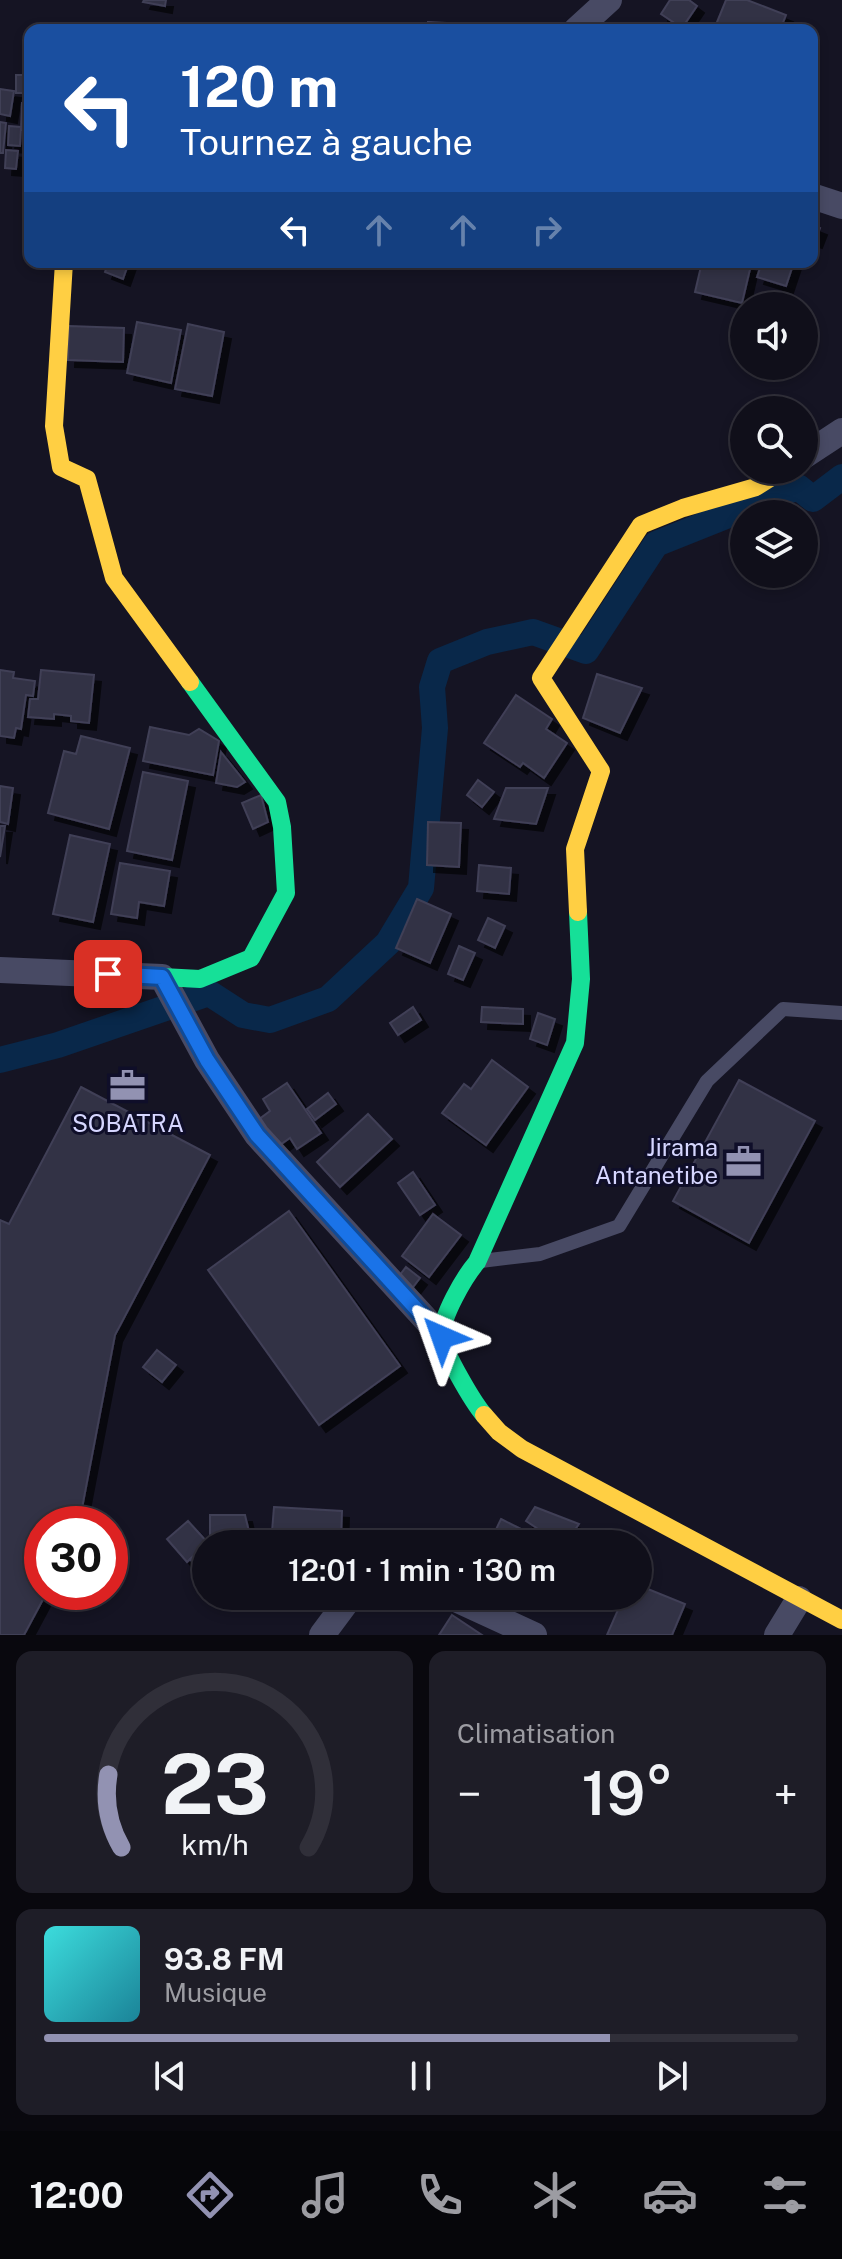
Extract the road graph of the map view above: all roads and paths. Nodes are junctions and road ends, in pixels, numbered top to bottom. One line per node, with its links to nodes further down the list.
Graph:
1 (609, 0): 2 (street)
2 (583, 24)
3 (818, 198): 4 (street)
4 (842, 206)
5 (64, 268): 10 (street)
6 (842, 431): 7 (street)
7 (818, 447)
8 (761, 484): 12 (street)
9 (0, 970): 10 (street)
10 (162, 977): 13 (street)
11 (842, 1013): 12 (lane)
12 (477, 1262): 13 (street)
13 (442, 1337): 14 (street)
14 (799, 1599): 17 (street); 20 (street)
15 (341, 1610): 18 (street)
16 (480, 1610): 19 (street)
17 (842, 1620)
18 (322, 1635)
19 (534, 1635)
20 (777, 1635)

